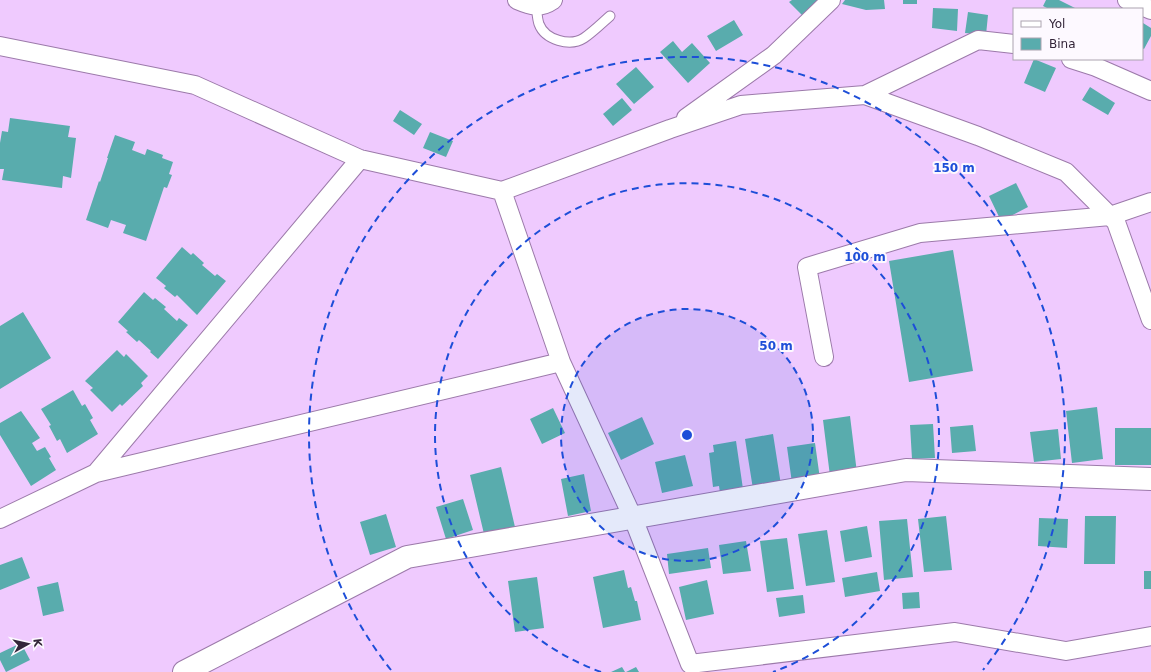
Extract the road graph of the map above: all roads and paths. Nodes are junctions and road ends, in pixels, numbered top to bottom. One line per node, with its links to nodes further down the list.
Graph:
1 (517, 0): 5 (street)
2 (553, 0): 5 (street)
3 (831, 0): 13 (street)
4 (1127, 0): 6 (street)
5 (536, 5): 7 (lane)
6 (1151, 10)
7 (610, 16)
8 (1013, 44): 12 (street)
9 (0, 46): 14 (street)
10 (1074, 60): 11 (street)
11 (1151, 91)
12 (865, 95): 13 (street); 17 (street)
13 (670, 129): 15 (street)
14 (360, 159): 15 (street); 21 (street)
15 (502, 191): 20 (street)
16 (1151, 202): 17 (street)
17 (1110, 216): 18 (street); 19 (street)
18 (1151, 318)
19 (824, 358)
20 (561, 362): 21 (street); 24 (street)
21 (96, 473): 23 (street)
22 (1151, 479): 24 (street)
23 (2, 514)
24 (633, 518): 25 (street); 26 (street)
25 (1151, 636)
26 (184, 672)

